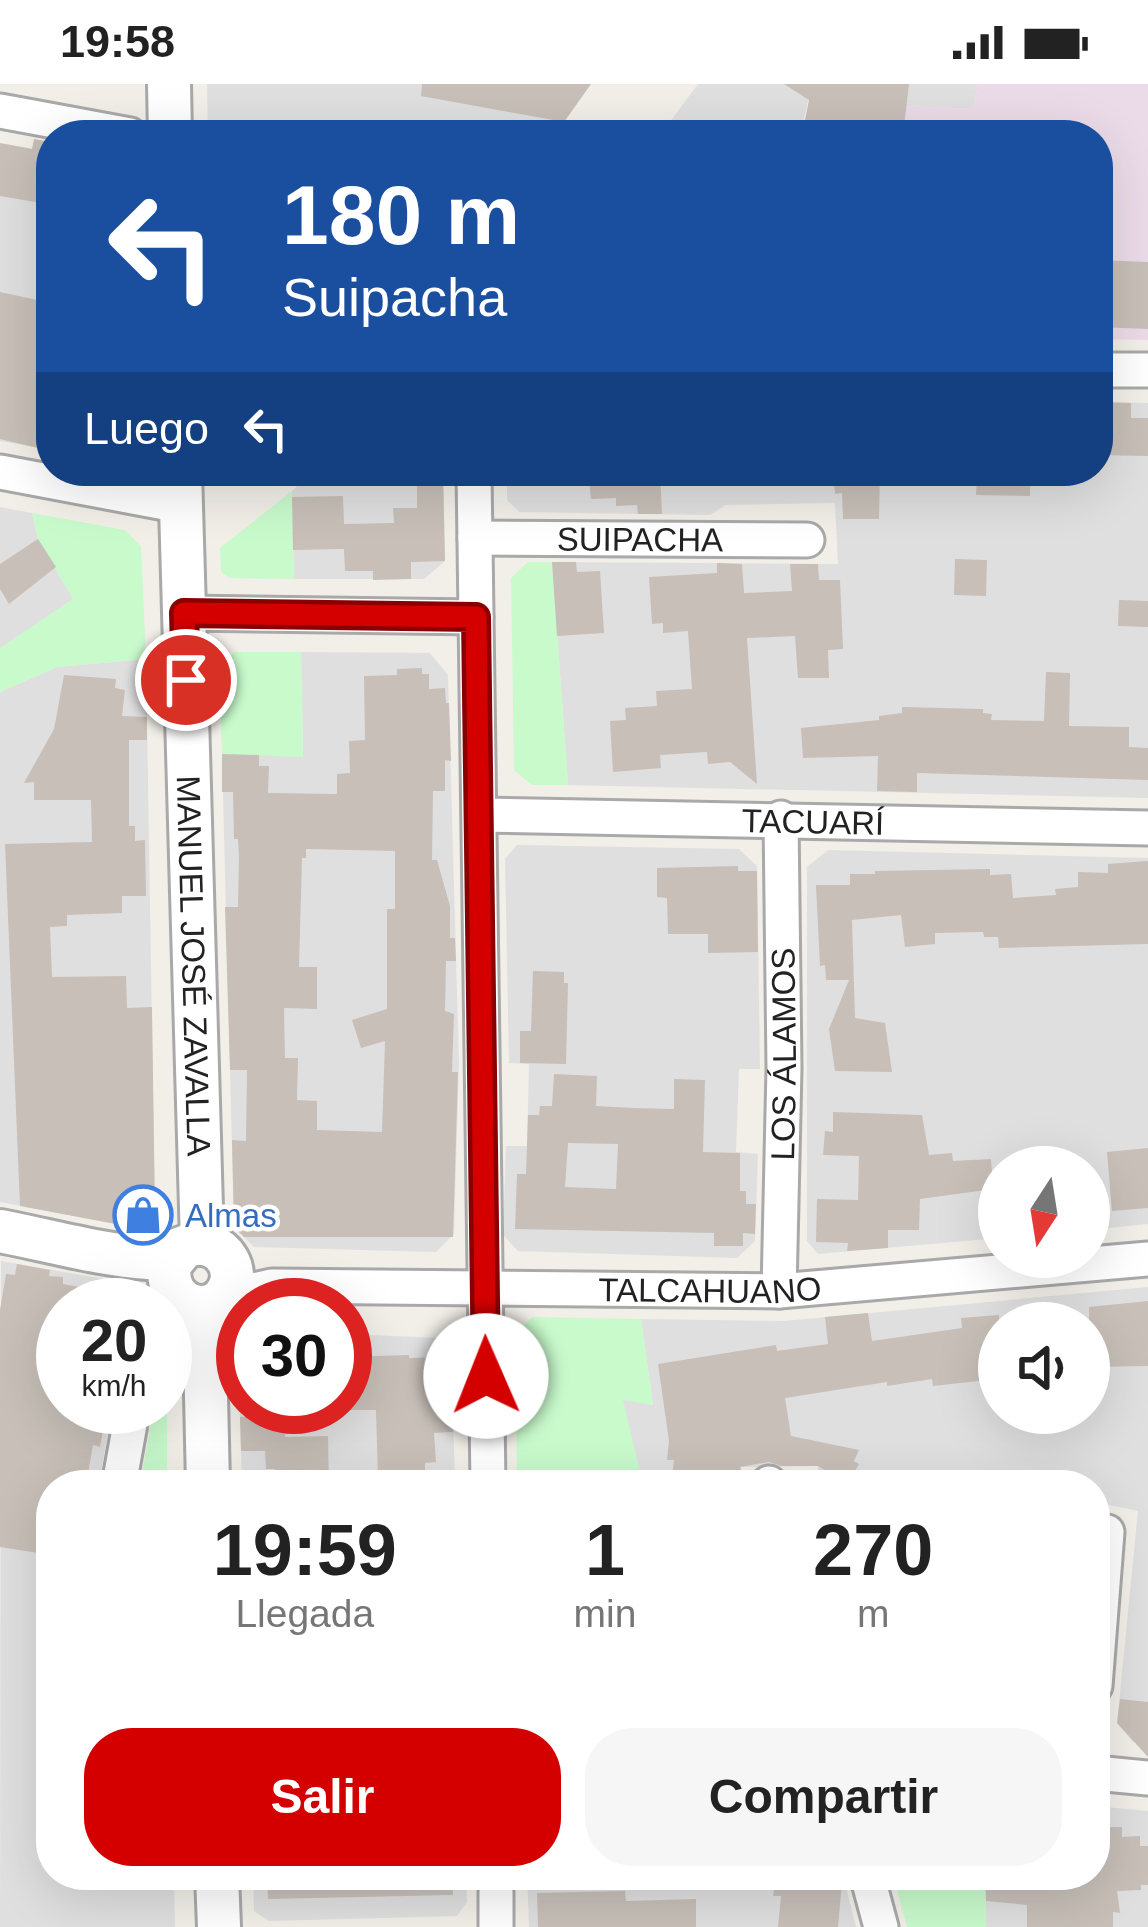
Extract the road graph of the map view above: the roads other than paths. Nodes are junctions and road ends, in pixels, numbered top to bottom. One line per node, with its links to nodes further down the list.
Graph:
1 (169, 84): 4 (street)
2 (0, 111): 3 (street)
3 (49, 120)
4 (170, 120)
5 (1113, 370): 6 (street)
6 (1148, 370)
7 (0, 472): 8 (street)
8 (36, 475)
9 (474, 486): 11 (street)
10 (180, 488): 13 (street, MANUEL JOSÉ ZAVALLA)
11 (475, 538): 12 (street, SUIPACHA); 14 (street)
12 (807, 540)
13 (184, 613): 14 (street); 20 (street, MANUEL JOSÉ ZAVALLA)
14 (476, 617): 15 (street)
15 (480, 814): 16 (street, TACUARÍ); 21 (street)
16 (782, 818): 17 (street, TACUARÍ); 22 (street, LOS ÁLAMOS)
17 (1148, 828)
18 (0, 1231): 20 (street, TALCAHUANO)
19 (1148, 1259): 22 (street, TALCAHUANO)
20 (196, 1278): 21 (street, TALCAHUANO); 25 (street, MANUEL JOSÉ ZAVALLA)
21 (485, 1288): 22 (street, TALCAHUANO); 26 (street)
22 (779, 1291)
23 (128, 1434): 24 (street)
24 (122, 1470)
25 (207, 1470)
26 (488, 1470)
27 (1110, 1774): 28 (street)
28 (1148, 1778)
29 (218, 1890): 32 (street)
30 (496, 1890): 33 (street)
31 (871, 1890): 34 (street)
32 (218, 1927)
33 (496, 1927)
34 (880, 1927)

